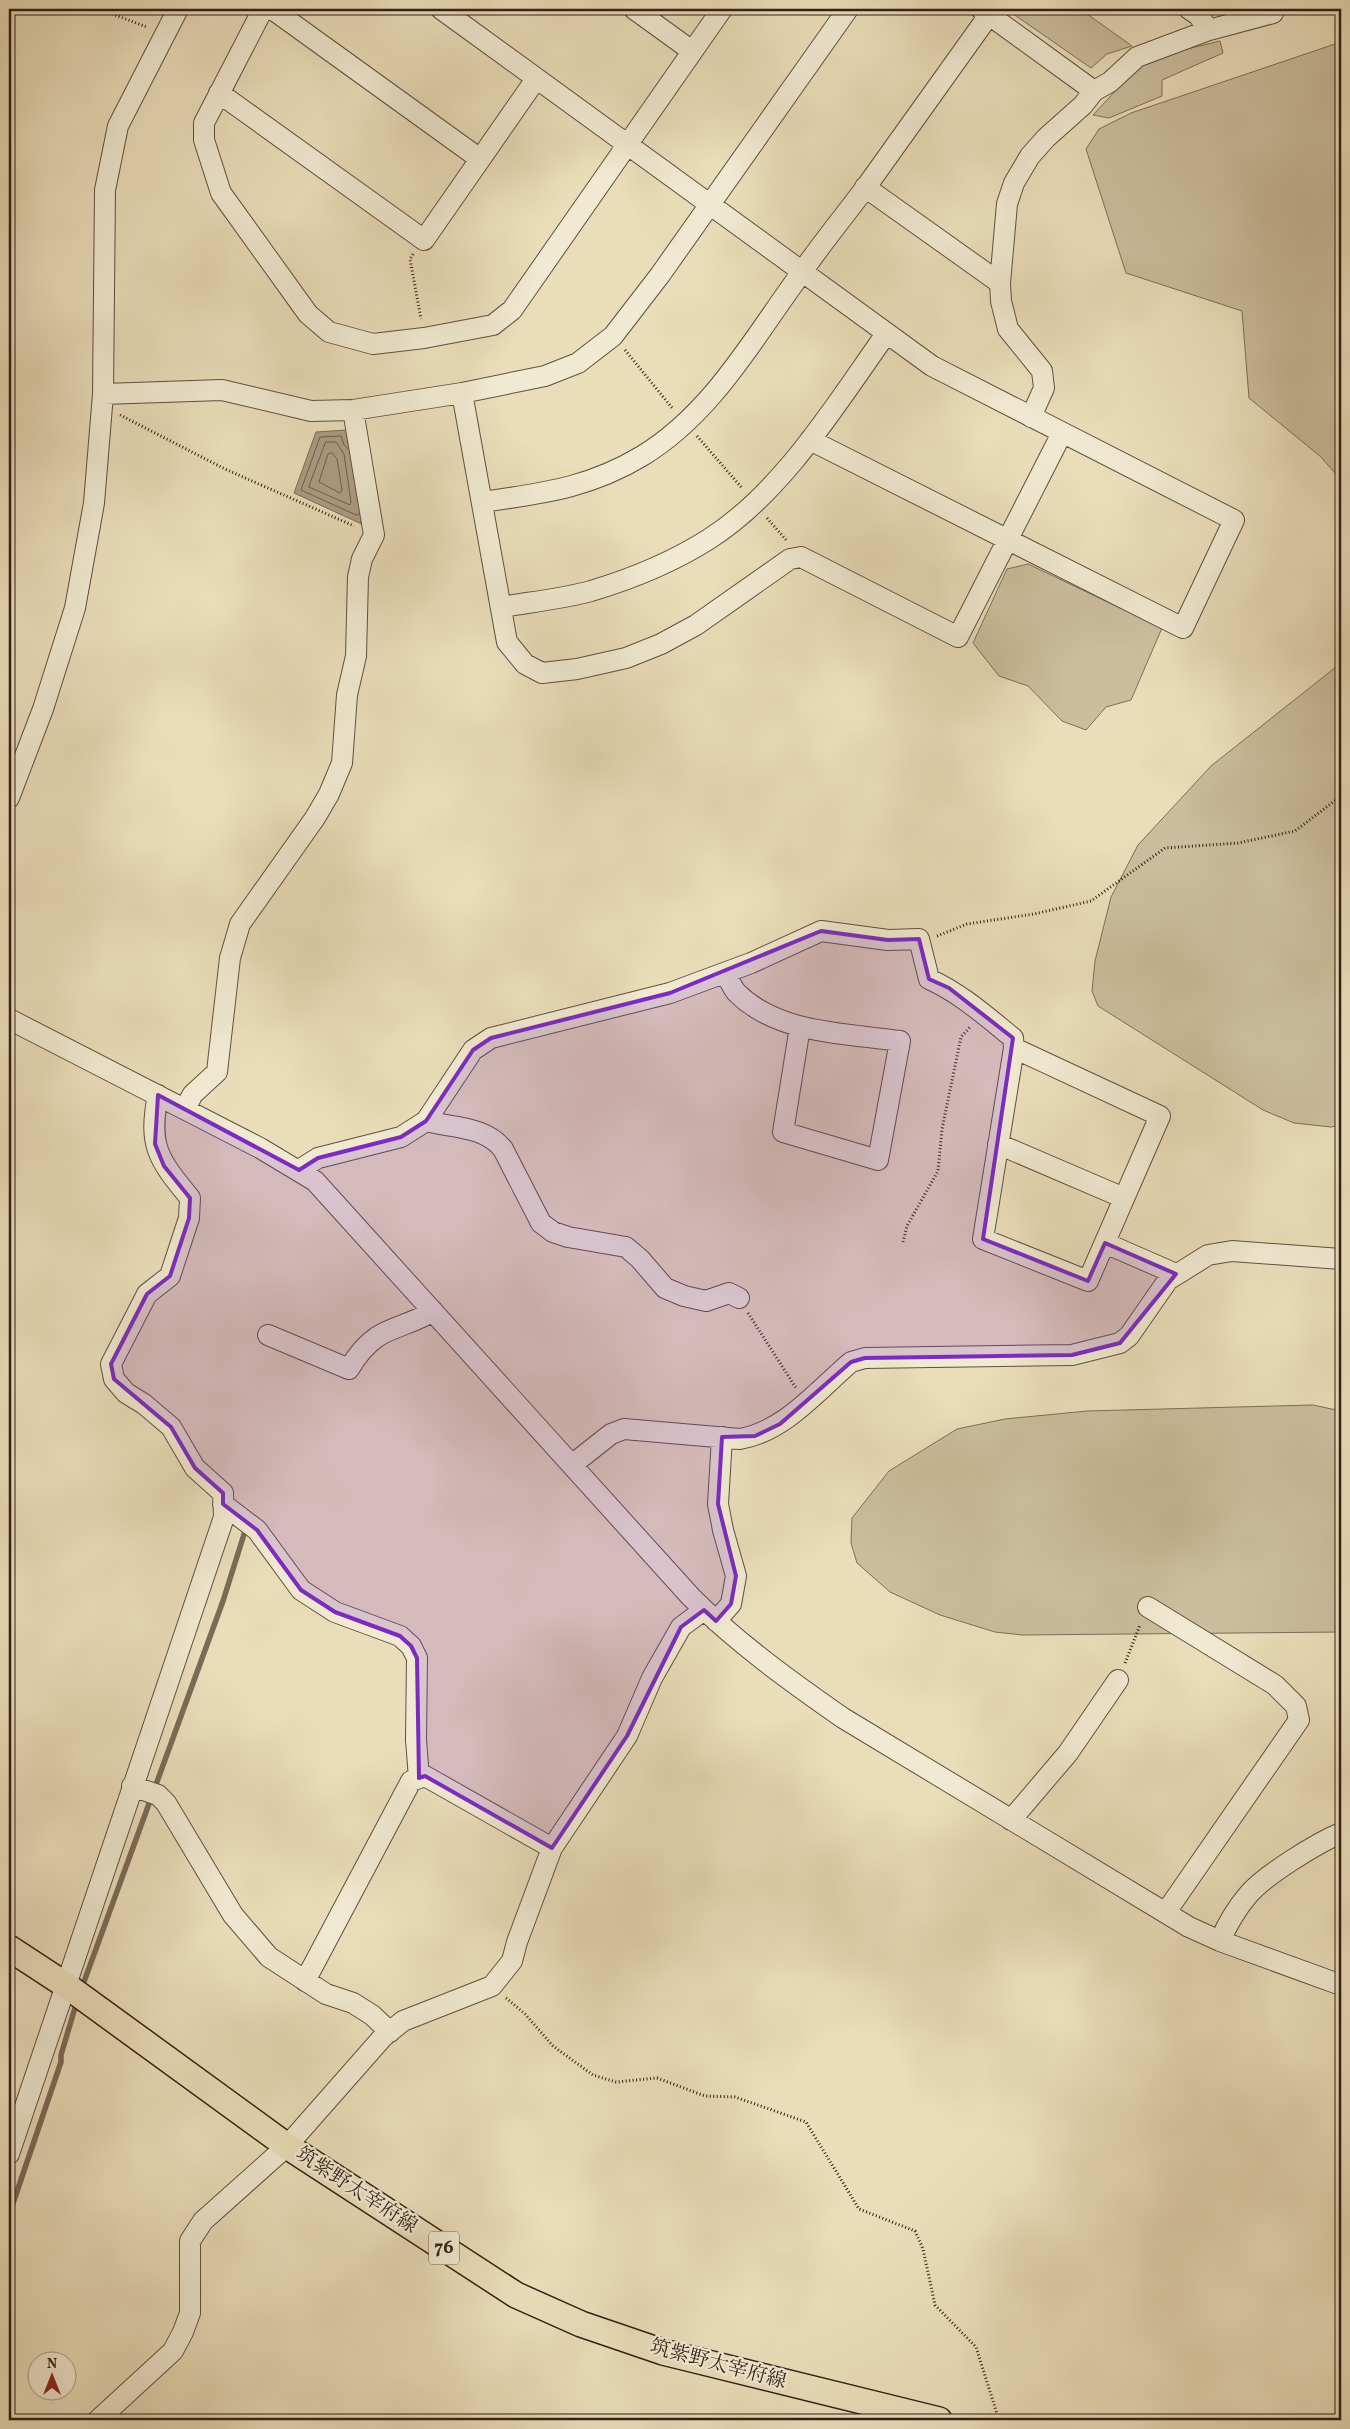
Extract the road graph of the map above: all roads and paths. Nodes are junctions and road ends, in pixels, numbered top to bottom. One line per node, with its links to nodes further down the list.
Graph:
1 (99, 9): 12 (path)
2 (178, 9): 12 (street)
3 (263, 9): 17 (street)
4 (272, 9): 19 (street)
5 (441, 9): 15 (street)
6 (634, 9): 14 (street)
7 (722, 9): 14 (street)
8 (848, 9): 21 (street)
9 (1189, 9): 13 (street)
10 (985, 12): 16 (street); 20 (street)
11 (1273, 13): 13 (street)
12 (168, 29): 29 (street)
13 (1209, 30): 16 (street)
14 (692, 51): 18 (street)
15 (536, 79): 18 (street); 19 (street)
16 (1094, 91): 24 (street)
17 (219, 93): 22 (street); 27 (street)
18 (627, 144): 21 (street); 27 (street)
19 (480, 159): 22 (street)
20 (865, 187): 23 (street); 24 (street)
21 (709, 203): 23 (street); 26 (street)
22 (424, 240): 27 (path)
23 (802, 271): 25 (street); 32 (street)
24 (1000, 283): 31 (street)
25 (886, 334): 31 (street); 34 (street)
26 (613, 336): 28 (street); 32 (path)
27 (424, 338)
28 (462, 393): 30 (street); 35 (street)
29 (102, 400): 30 (street); 37 (path); 42 (street)
30 (353, 410): 37 (street)
31 (1031, 417): 33 (street)
32 (685, 423): 35 (street); 36 (path)
33 (1062, 433): 38 (street); 38 (street)
34 (810, 440): 36 (street); 38 (street)
35 (483, 502): 40 (street)
36 (754, 503): 39 (path); 40 (street)
37 (374, 535): 50 (street)
38 (1008, 539): 39 (street)
39 (801, 557): 40 (street)
40 (501, 607)
41 (1341, 796): 43 (path)
42 (9, 798)
43 (919, 939): 44 (street); 45 (street)
44 (726, 973): 47 (street); 51 (street)
45 (982, 1013): 48 (street); 55 (path)
46 (9, 1019): 49 (street)
47 (800, 1027): 47 (street)
48 (1014, 1048): 52 (street); 54 (street)
49 (158, 1095): 50 (street); 65 (street)
50 (185, 1108): 53 (street)
51 (426, 1121): 53 (street); 59 (street)
52 (998, 1144): 54 (street); 56 (street)
53 (299, 1170): 60 (street)
54 (1124, 1198): 56 (street)
55 (904, 1242)
56 (1105, 1242): 58 (street)
57 (1341, 1259): 58 (street)
58 (1176, 1274): 62 (street)
59 (739, 1298): 62 (path)
60 (433, 1312): 61 (street); 64 (street)
61 (268, 1335)
62 (805, 1402): 63 (street)
63 (722, 1437): 64 (street); 67 (street)
64 (573, 1464): 67 (street)
65 (223, 1504): 69 (street); 70 (street)
66 (1148, 1607): 68 (path); 74 (street)
67 (710, 1616): 71 (street); 73 (street)
68 (1118, 1680): 71 (street)
69 (419, 1778): 73 (street); 77 (street)
70 (132, 1786): 77 (street); 78 (street)
71 (1011, 1820): 74 (street)
72 (1341, 1833): 75 (street)
73 (552, 1848): 79 (street)
74 (1166, 1912): 75 (street)
75 (1220, 1941): 80 (street)
76 (9, 1948): 78 (main road, 筑紫野太宰府線 / 76)
77 (305, 1981): 81 (street)
78 (67, 1986): 82 (main road, 筑紫野太宰府線 / 76); 83 (street)
79 (492, 1986): 81 (street); 86 (path)
80 (1341, 1986)
81 (390, 2032): 82 (street)
82 (287, 2146): 84 (street); 85 (main road, 筑紫野太宰府線 / 76)
83 (9, 2154)
84 (98, 2420)
85 (939, 2420)
86 (999, 2420)

